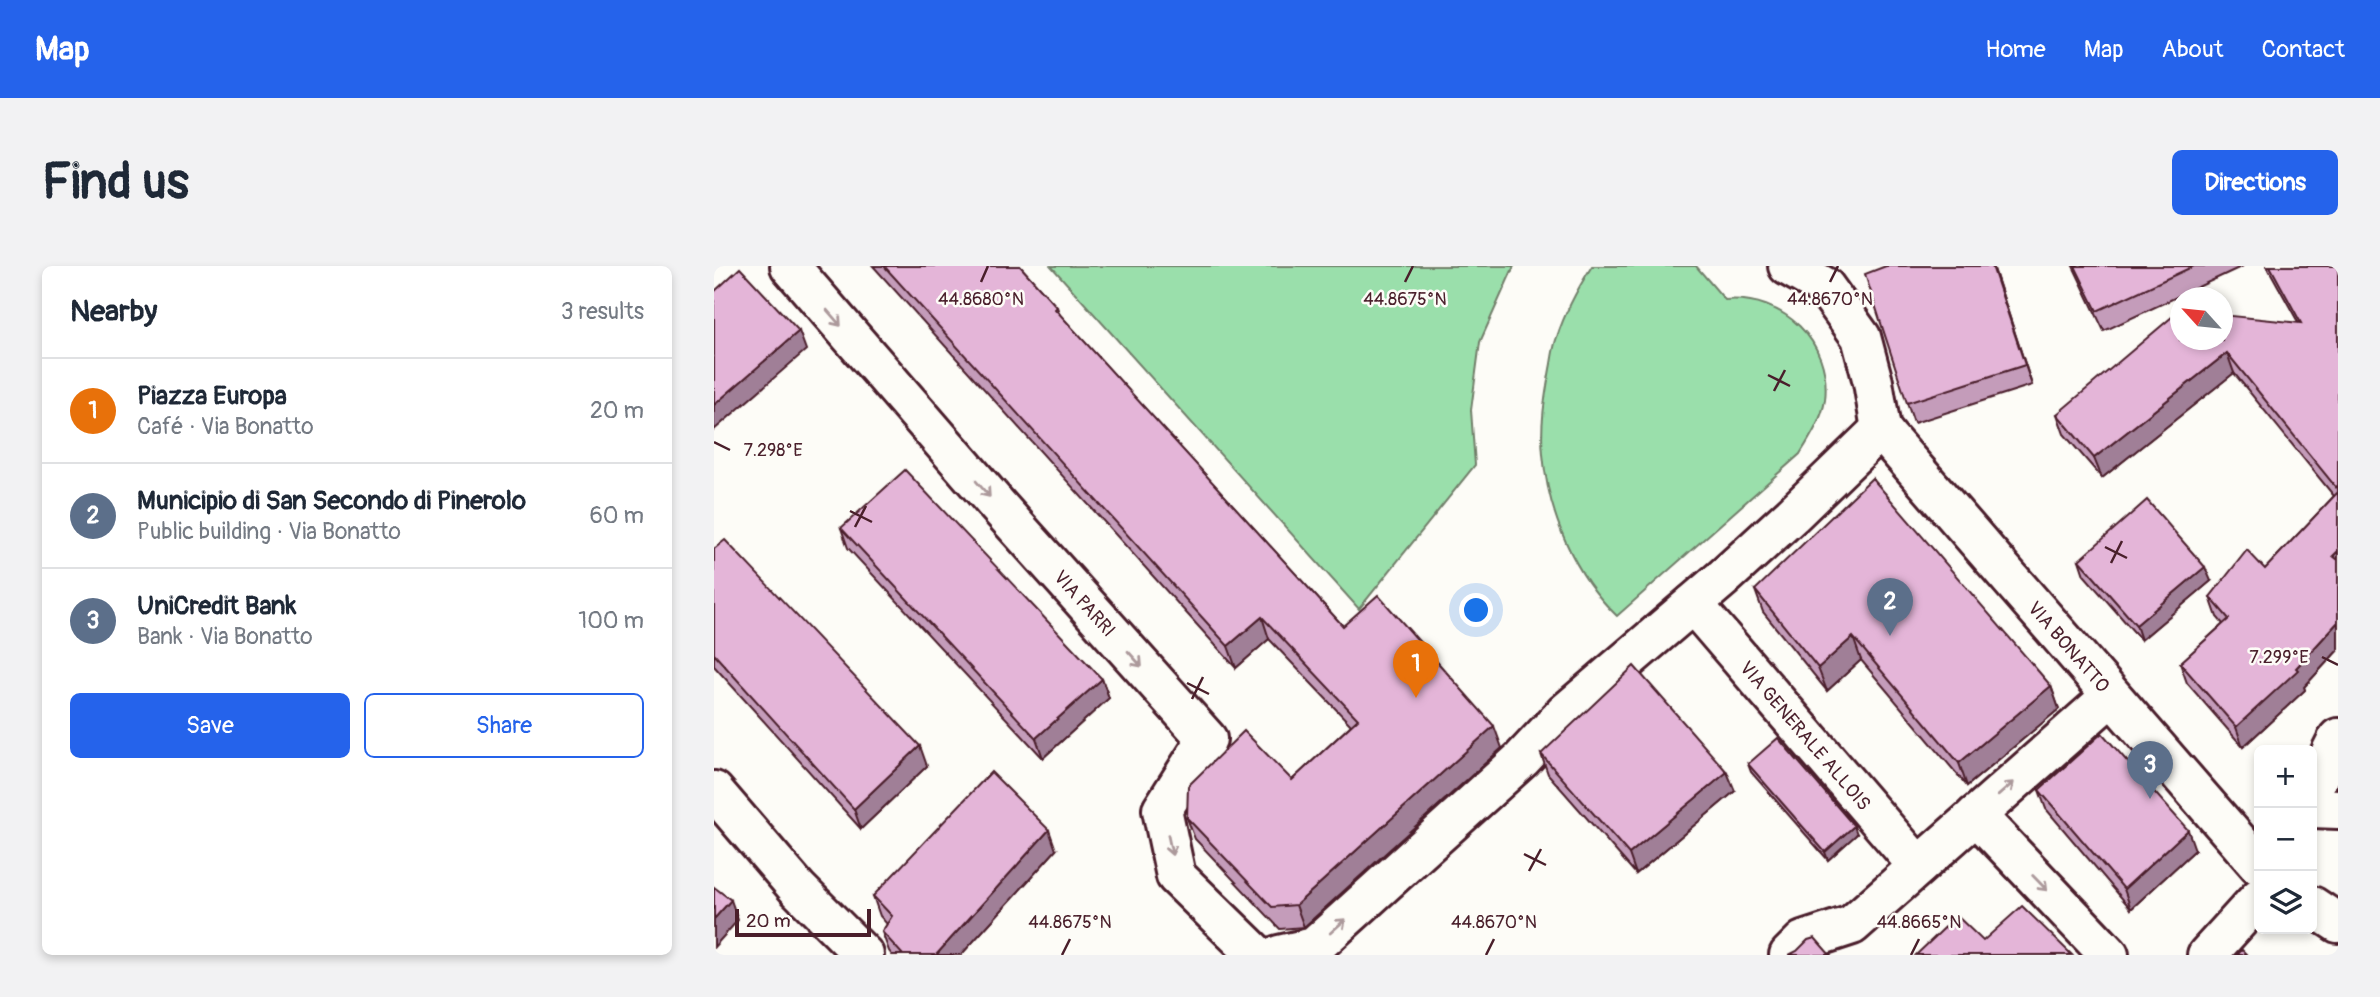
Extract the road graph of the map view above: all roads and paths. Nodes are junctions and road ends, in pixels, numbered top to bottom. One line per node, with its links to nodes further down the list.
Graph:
1 (790, 266): 18 (street, VIA PARRI, one-way to 18)
2 (1788, 266): 3 (street)
3 (1881, 429): 4 (street); 5 (street, VIA BONATTO)
4 (1693, 604): 13 (street, VIA GENERALE ALLOIS); 19 (street, one-way to 4)
5 (2111, 696): 11 (street, one-way to 5); 12 (street, VIA BONATTO)
6 (2338, 738): 7 (street)
7 (2317, 780)
8 (714, 791): 17 (street)
9 (2317, 808): 10 (street)
10 (2338, 808)
11 (1976, 815): 13 (street); 21 (street, one-way to 21)
12 (2254, 859)
13 (1918, 866): 20 (street)
14 (2254, 903): 22 (street)
15 (2317, 909): 16 (street)
16 (2338, 923)
17 (864, 955)
18 (1257, 955)
19 (1279, 955)
20 (1789, 955)
21 (2109, 955)
22 (2207, 955)

